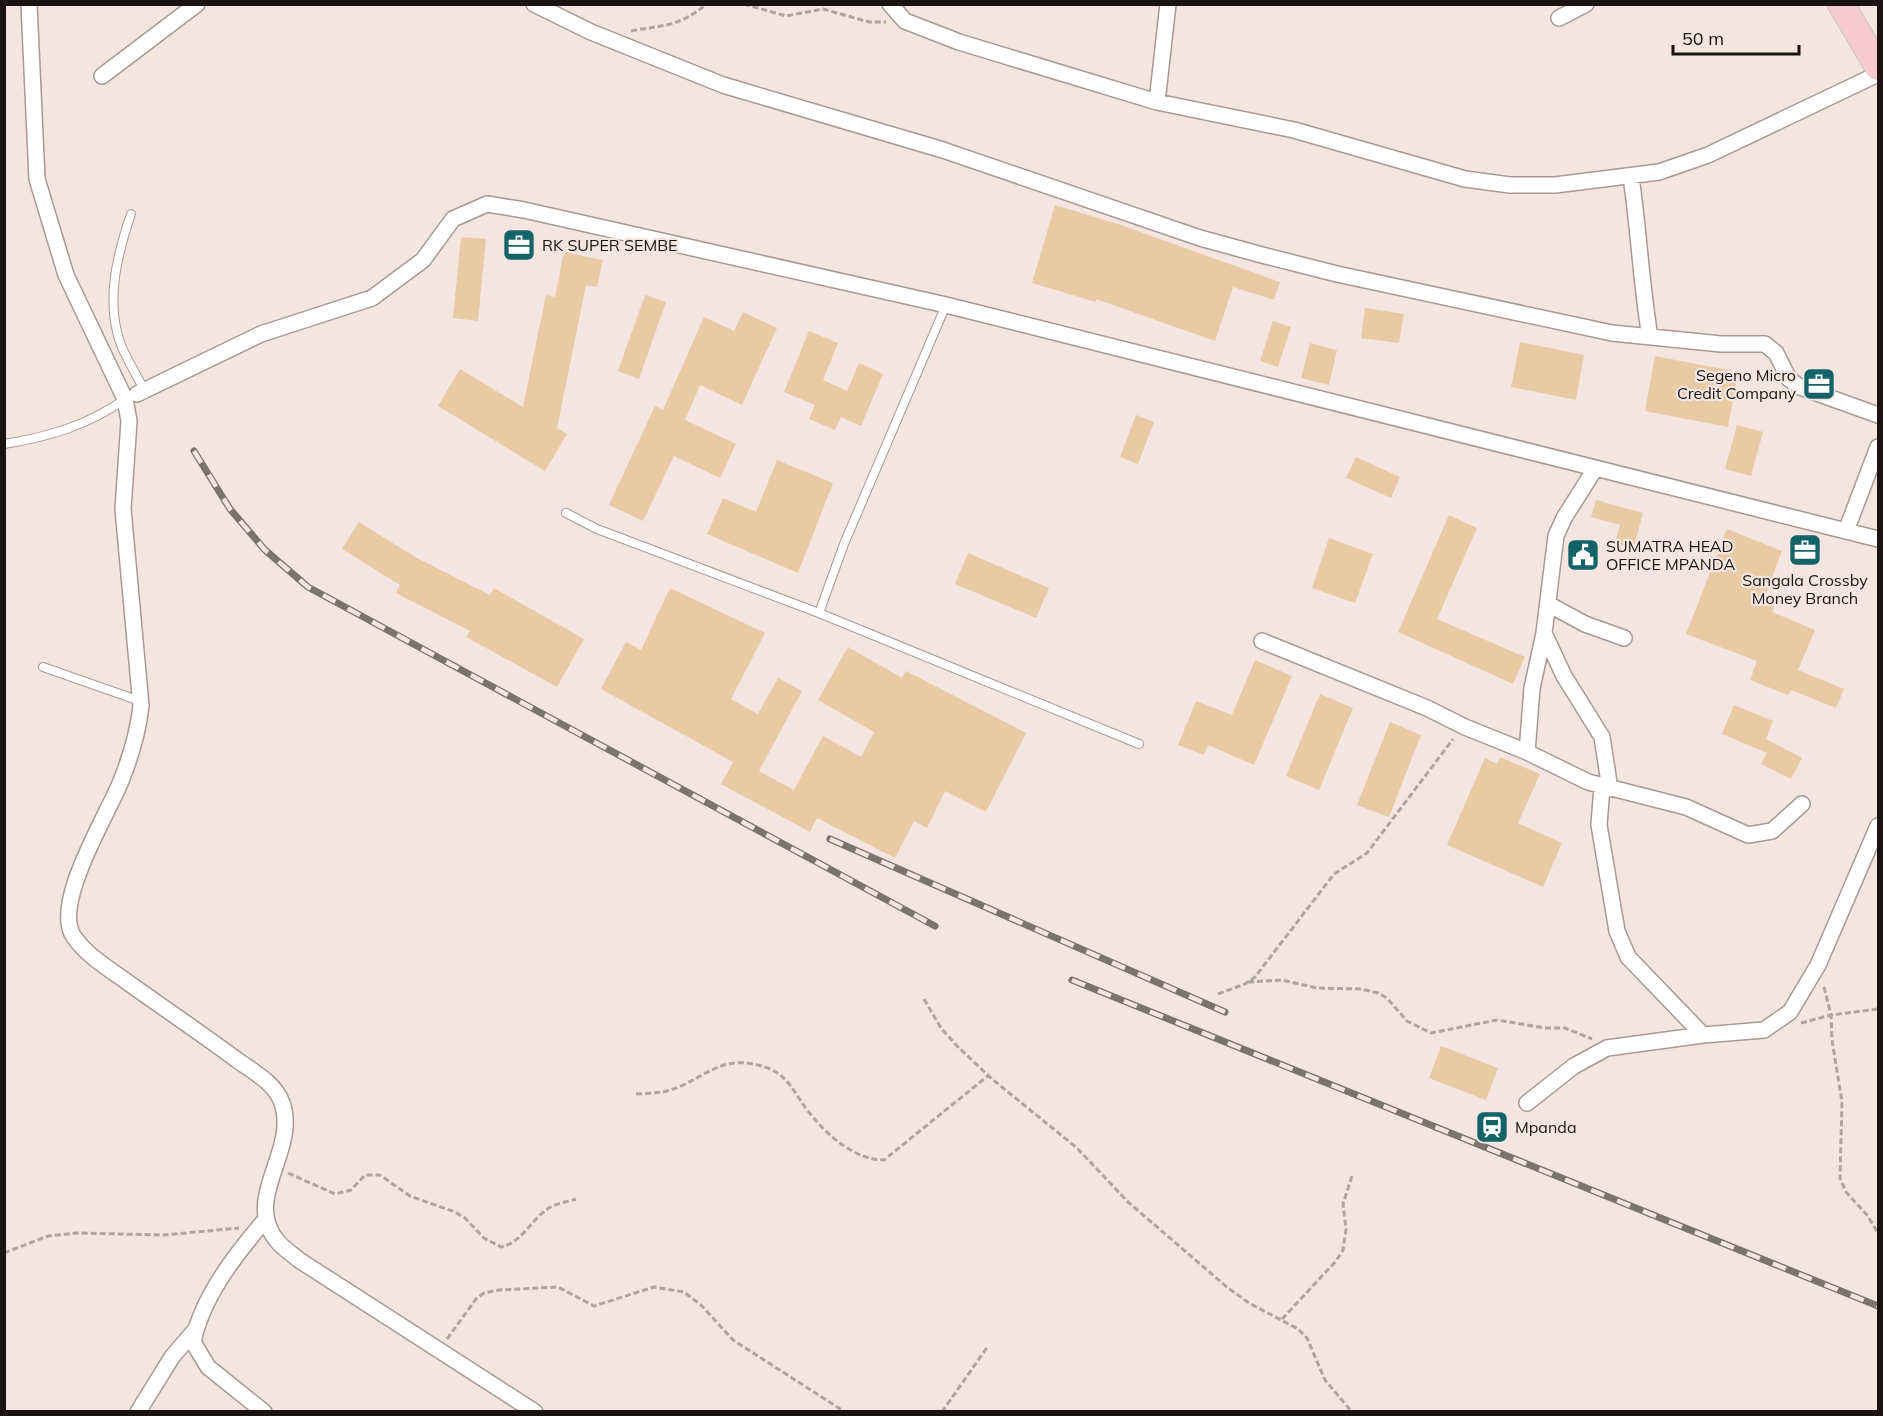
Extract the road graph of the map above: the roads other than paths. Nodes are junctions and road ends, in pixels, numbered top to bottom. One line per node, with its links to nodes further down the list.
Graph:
1 (29, 4): 17 (street)
2 (197, 4): 11 (street)
3 (534, 4): 16 (street)
4 (890, 4): 12 (street)
5 (1168, 4): 12 (street)
6 (1586, 4): 8 (street)
7 (1841, 4): 9 (highway)
8 (1559, 18)
9 (1878, 67)
10 (1878, 74): 13 (street)
11 (102, 76)
12 (1157, 102): 13 (street)
13 (1632, 177): 16 (street)
14 (131, 214): 17 (lane)
15 (946, 305): 17 (street); 21 (street); 26 (lane)
16 (1650, 337): 18 (street)
17 (135, 394): 19 (lane); 31 (street)
18 (1878, 415)
19 (4, 444)
20 (1878, 447): 23 (street)
21 (1595, 469): 23 (street); 25 (street)
22 (566, 513): 26 (lane)
23 (1846, 531): 24 (street)
24 (1878, 539)
25 (1548, 604): 27 (street); 28 (street)
26 (819, 613): 32 (lane)
27 (1544, 633): 33 (street); 34 (street)
28 (1624, 638)
29 (1262, 641): 33 (street)
30 (43, 667): 31 (lane)
31 (141, 702): 39 (street)
32 (1139, 744)
33 (1527, 752): 34 (street)
34 (1606, 788): 35 (street); 37 (street)
35 (1802, 804)
36 (1878, 826): 37 (street)
37 (1703, 1035): 38 (street)
38 (1527, 1103)
39 (260, 1226): 40 (street); 41 (street)
40 (196, 1329): 42 (street); 43 (street)
41 (512, 1404): 44 (street)
42 (138, 1412)
43 (264, 1412)
44 (535, 1412)

